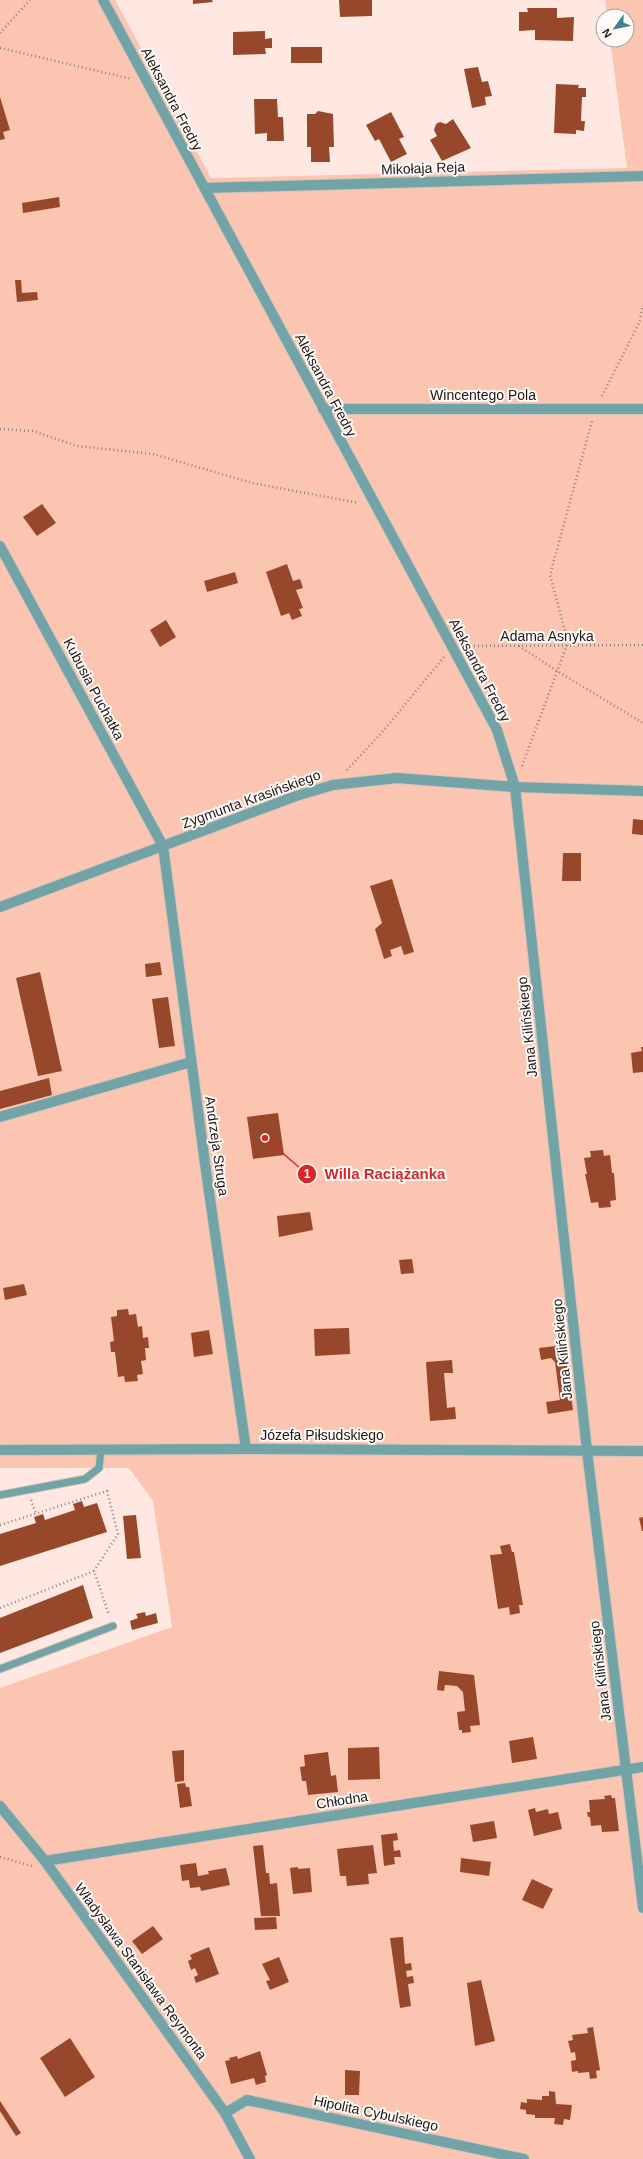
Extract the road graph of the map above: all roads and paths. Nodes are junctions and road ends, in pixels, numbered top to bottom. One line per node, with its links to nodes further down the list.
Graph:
1 (30, 0): 3 (path)
2 (103, 0): 5 (street, Aleksandra Fredry)
3 (0, 33)
4 (0, 48): 5 (path)
5 (147, 83): 7 (street, Aleksandra Fredry)
6 (643, 176): 7 (street, Mikołaja Reja)
7 (204, 188): 9 (street, Aleksandra Fredry)
8 (643, 305): 10 (path)
9 (323, 409): 10 (street, Wincentego Pola); 13 (street, Aleksandra Fredry)
10 (595, 409): 11 (street, Wincentego Pola); 18 (path)
11 (643, 409)
12 (0, 429): 13 (path)
13 (376, 506): 16 (street, Aleksandra Fredry)
14 (0, 546): 24 (street, Kubusia Puchatka)
15 (643, 645): 18 (path, Adama Asnyka)
16 (452, 646): 17 (path, Adama Asnyka); 21 (path); 22 (street, Aleksandra Fredry)
17 (519, 646): 18 (path, Adama Asnyka); 19 (path)
18 (566, 646): 19 (path)
19 (557, 672): 20 (path); 22 (path)
20 (643, 723)
21 (333, 785): 22 (street, Zygmunta Krasińskiego); 24 (street, Zygmunta Krasińskiego)
22 (514, 787): 23 (street, Zygmunta Krasińskiego); 31 (street, Jana Kilińskiego)
23 (643, 791)
24 (163, 846): 25 (street, Zygmunta Krasińskiego); 26 (street, Andrzeja Struga)
25 (0, 907)
26 (191, 1062): 27 (street); 28 (street, Andrzeja Struga)
27 (0, 1117)
28 (246, 1449): 30 (street, Józefa Piłsudskiego); 31 (street, Józefa Piłsudskiego)
29 (0, 1450): 30 (street, Józefa Piłsudskiego)
30 (101, 1450): 33 (lane)
31 (587, 1451): 32 (street, Józefa Piłsudskiego); 40 (street, Jana Kilińskiego)
32 (643, 1451)
33 (0, 1495)
34 (0, 1525): 35 (path)
35 (94, 1571): 36 (path); 37 (path)
36 (0, 1608)
37 (113, 1626): 38 (lane)
38 (0, 1669)
39 (643, 1767): 40 (street, Chłodna)
40 (626, 1770): 43 (street, Chłodna); 44 (street, Jana Kilińskiego)
41 (0, 1806): 43 (street, Władysława Stanisława Reymonta)
42 (0, 1857): 43 (path)
43 (41, 1864): 45 (street, Władysława Stanisława Reymonta)
44 (643, 1908)
45 (225, 2113): 46 (street, Władysława Stanisława Reymonta); 47 (street, Hipolita Cybulskiego)
46 (250, 2159)
47 (524, 2159)

